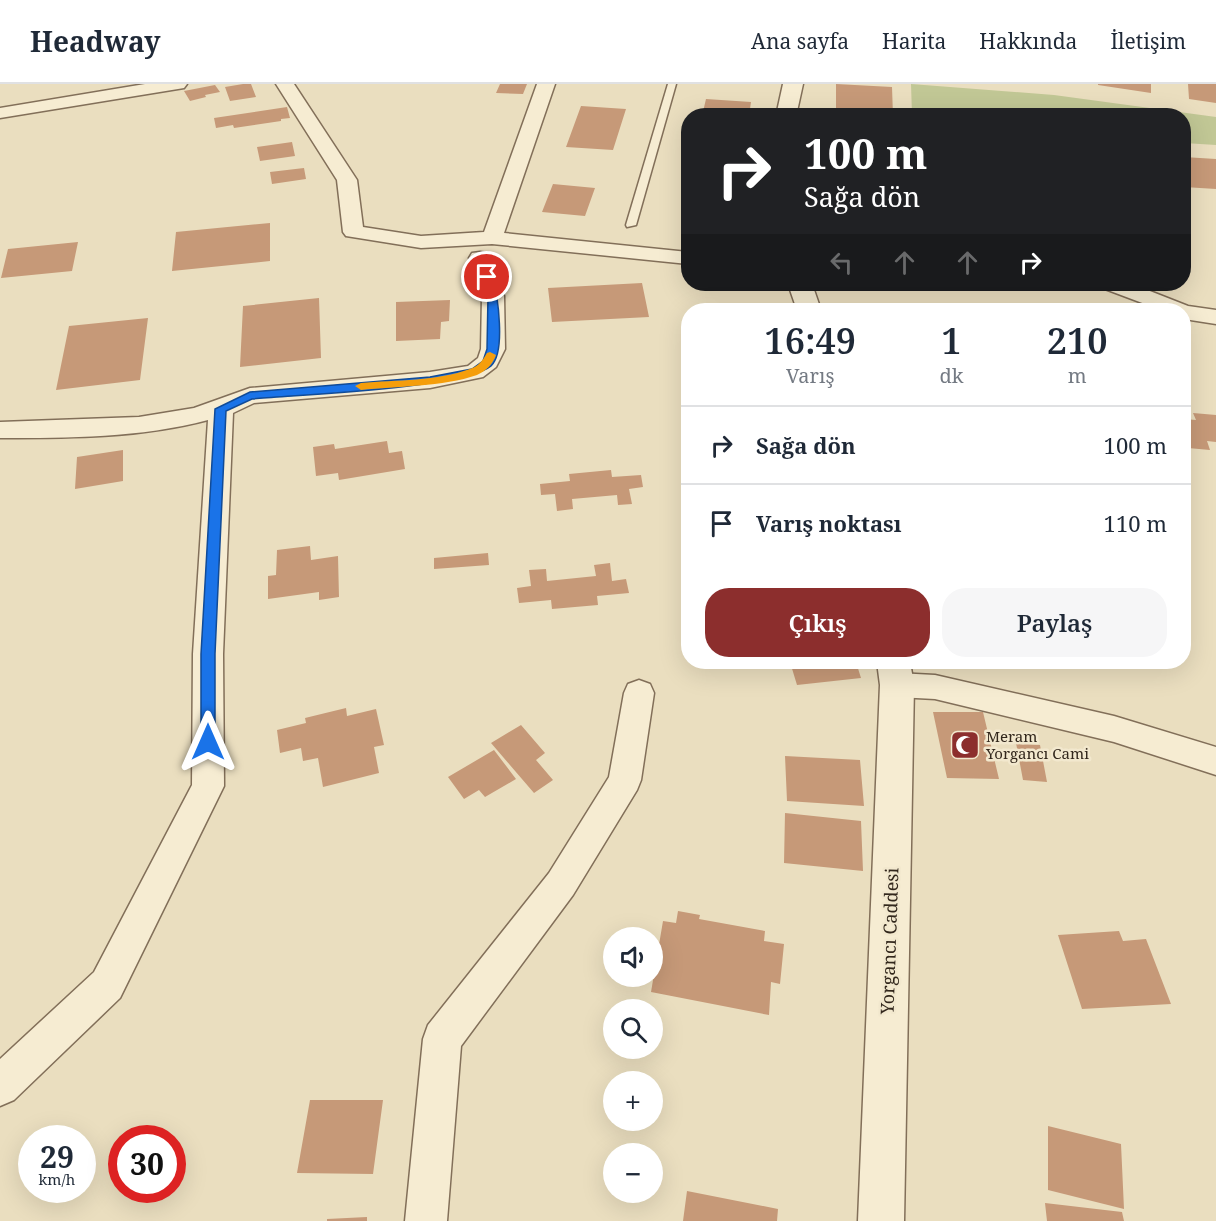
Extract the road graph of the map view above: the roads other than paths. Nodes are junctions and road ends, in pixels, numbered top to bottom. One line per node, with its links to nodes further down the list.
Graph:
1 (178, 84): 7 (street)
2 (285, 84): 9 (street)
3 (546, 84): 9 (street)
4 (672, 84): 8 (lane)
5 (794, 84): 6 (street)
6 (788, 108)
7 (0, 112)
8 (631, 225)
9 (486, 248): 10 (street); 15 (street)
10 (681, 258)
11 (1131, 291): 12 (street)
12 (1161, 303)
13 (1191, 313): 14 (street)
14 (1216, 317)
15 (221, 409): 16 (street); 20 (street)
16 (0, 430)
17 (895, 673): 19 (street); 22 (street, Yorgancı Caddesi)
18 (639, 693): 21 (street)
19 (1216, 761)
20 (0, 1086)
21 (426, 1221)
22 (881, 1221)

